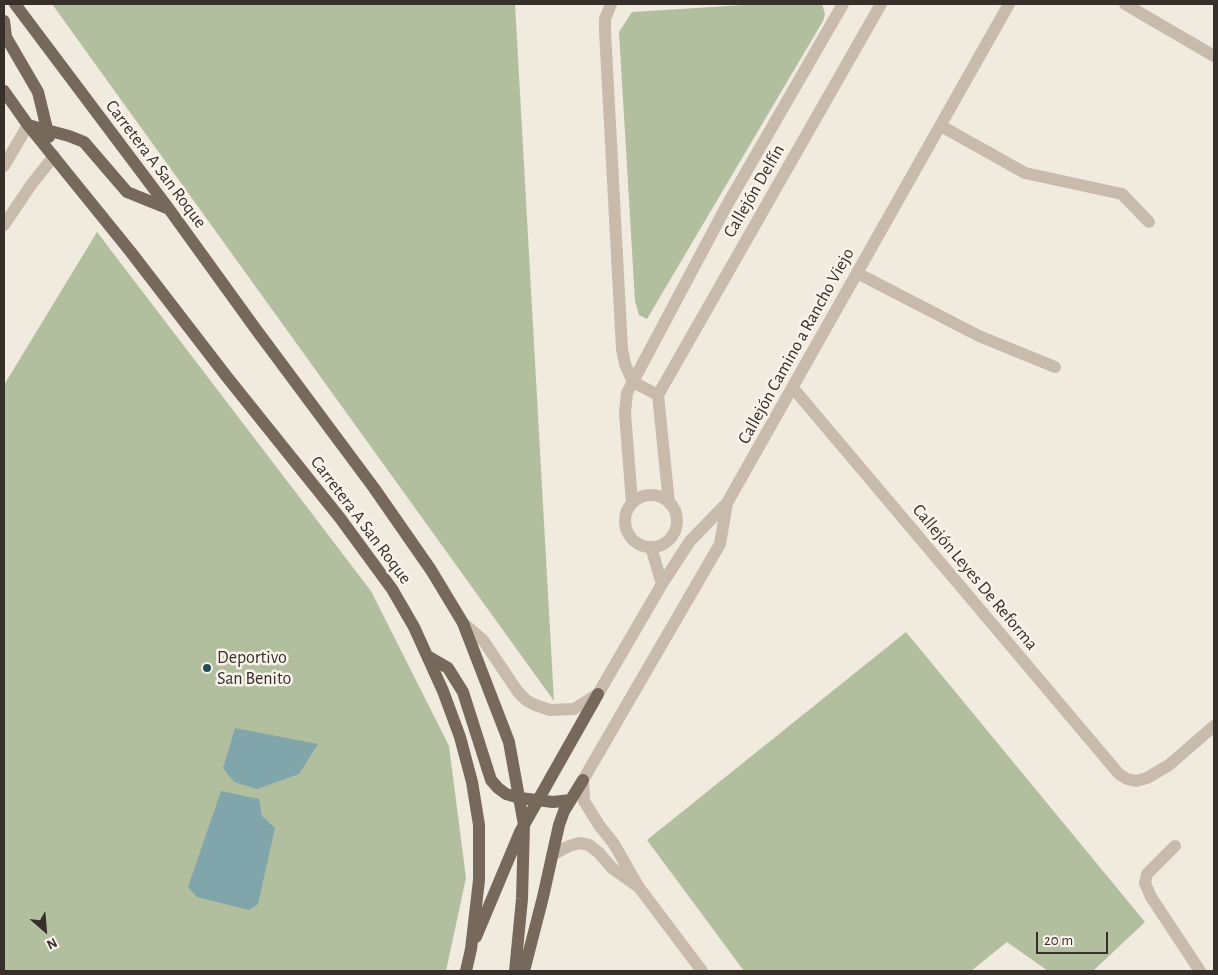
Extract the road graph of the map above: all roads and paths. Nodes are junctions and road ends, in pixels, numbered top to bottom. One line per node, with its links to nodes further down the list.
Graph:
1 (15, 4): 15 (main road, Carretera A San Roque)
2 (842, 4): 20 (street, Callejón Delfín)
3 (881, 4): 22 (street, Callejón Delfín)
4 (1009, 4): 11 (street, Callejón Camino a Rancho Viejo)
5 (1126, 4): 8 (street)
6 (610, 5): 20 (street)
7 (4, 21): 12 (main road)
8 (1214, 56)
9 (4, 91): 10 (main road, Carretera A San Roque)
10 (28, 125): 12 (main road); 13 (main road, Carretera A San Roque); 14 (street)
11 (941, 126): 16 (street); 18 (street, Callejón Camino a Rancho Viejo)
12 (48, 130): 13 (main road); 15 (main road)
13 (54, 156): 17 (street); 31 (main road, Carretera A San Roque)
14 (4, 166)
15 (170, 210): 30 (main road, Carretera A San Roque)
16 (1149, 222)
17 (4, 225)
18 (857, 273): 19 (street); 21 (street, Callejón Camino a Rancho Viejo)
19 (1055, 367)
20 (632, 382): 22 (street); 23 (street, Callejón Delfín)
21 (793, 388): 25 (street, Callejón Camino a Rancho Viejo); 33 (street, Callejón Leyes De Reforma)
22 (658, 395): 24 (street)
23 (632, 503): 24 (street); 28 (street)
24 (669, 503): 26 (street)
25 (727, 503): 27 (street, Callejón Camino a Rancho Viejo); 34 (street)
26 (675, 531): 27 (street); 28 (street)
27 (690, 541): 29 (street, Callejón Camino a Rancho Viejo)
28 (651, 547): 29 (street)
29 (662, 584): 32 (street, Callejón Camino a Rancho Viejo)
30 (463, 623): 32 (street); 35 (main road, Carretera A San Roque)
31 (429, 657): 35 (main road); 42 (main road, Carretera A San Roque)
32 (598, 694): 37 (main road)
33 (1214, 726)
34 (582, 780): 36 (main road); 41 (street)
35 (520, 798): 37 (main road); 38 (main road, Carretera A San Roque)
36 (571, 800): 37 (main road); 40 (main road)
37 (538, 801): 38 (main road)
38 (524, 825): 42 (main road); 44 (main road, Carretera A San Roque)
39 (1175, 846): 47 (street)
40 (552, 855): 41 (street); 45 (main road)
41 (638, 886): 46 (street)
42 (471, 949): 43 (main road, Carretera A San Roque)
43 (466, 971)
44 (516, 971)
45 (524, 971)
46 (702, 971)
47 (1200, 971)

